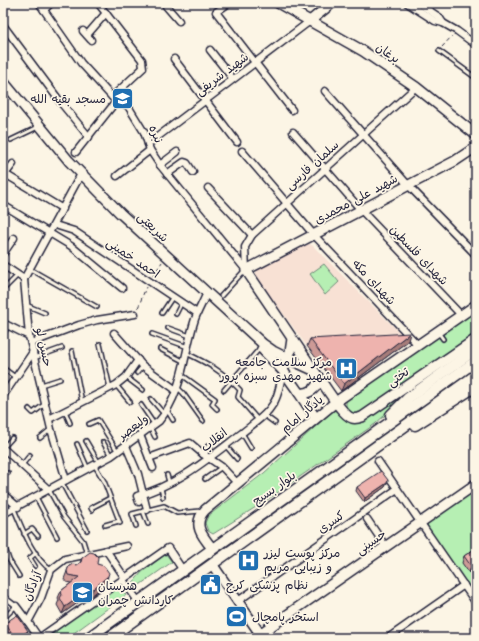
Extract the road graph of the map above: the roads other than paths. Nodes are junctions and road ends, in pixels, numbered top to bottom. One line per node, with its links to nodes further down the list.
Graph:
1 (39, 3): 10 (street, نبره)
2 (51, 3): 10 (street)
3 (98, 3): 11 (street)
4 (169, 3): 12 (street)
5 (229, 3): 21 (street)
6 (278, 3): 13 (street, برغان)
7 (332, 3): 13 (street)
8 (407, 3): 14 (street)
9 (418, 3): 14 (street)
10 (44, 10): 27 (street, نبره)
11 (106, 13): 16 (street); 27 (street)
12 (179, 21)
13 (310, 21): 21 (street, شهید شریفی); 25 (street, برغان)
14 (443, 23): 17 (street)
15 (3, 25): 34 (street)
16 (92, 40)
17 (476, 45)
18 (210, 50): 23 (street)
19 (439, 51): 22 (lane)
20 (174, 59): 28 (street)
21 (255, 63): 23 (street, شهید شریفی); 29 (street)
22 (476, 78)
23 (233, 79): 28 (street, شهید شریفی)
24 (4, 84): 30 (street, شریعتی); 48 (street, شریعتی)
25 (416, 87): 32 (street, سلمان فارسی); 33 (street, برغان)
26 (324, 91): 32 (street)
27 (115, 98): 34 (street); 37 (street, نبره)
28 (205, 101): 36 (street); 37 (street, شهید شریفی)
29 (292, 110)
30 (36, 128): 35 (lane); 48 (street, شریعتی)
31 (293, 132): 44 (street, شهدای فلسطین)
32 (363, 134): 44 (street, سلمان فارسی); 50 (street)
33 (476, 135)
34 (89, 137): 40 (street)
35 (11, 140)
36 (237, 142)
37 (149, 147): 43 (street, نبره); 49 (street, شهید شریفی)
38 (476, 147): 50 (street, شهید علی محمدی)
39 (242, 151): 52 (street, شهدای مکه)
40 (76, 152)
41 (177, 152): 43 (street)
42 (13, 164): 47 (street)
43 (160, 165): 46 (street, نبره)
44 (325, 168): 52 (street, سلمان فارسی); 55 (street, شهدای فلسطین)
45 (193, 172): 46 (street)
46 (167, 174): 65 (street, نبره)
47 (4, 176): 54 (street)
48 (79, 176): 54 (street); 69 (street, شریعتی); 101 (street, شریعتی)
49 (117, 176)
50 (408, 185): 55 (street, شهید علی محمدی); 62 (street)
51 (208, 188): 59 (street)
52 (287, 203): 58 (street, شهدای مکه); 59 (street, سلمان فارسی)
53 (3, 205): 57 (street)
54 (63, 209): 56 (street)
55 (361, 210): 58 (street, شهید علی محمدی); 81 (street, شهدای فلسطین)
56 (55, 225): 57 (street); 71 (street, احمد خمینی)
57 (50, 233): 64 (street); 67 (street)
58 (314, 235): 65 (street, شهید علی محمدی); 93 (street, شهدای مکه)
59 (252, 236): 65 (street, سلمان فارسی)
60 (14, 238): 61 (street)
61 (3, 254)
62 (476, 255)
63 (3, 265): 66 (street)
64 (30, 269): 66 (street); 75 (lane)
65 (246, 270): 70 (lane); 89 (street, تختی)
66 (21, 277): 68 (lane); 72 (street, حسن لو)
67 (122, 288)
68 (3, 290)
69 (206, 296): 78 (street, ولیعصر); 95 (street, شریعتی)
70 (221, 296)
71 (172, 298): 73 (street, احمد خمینی); 77 (lane)
72 (26, 304): 76 (lane); 87 (street, حسن لو)
73 (181, 304): 78 (street, احمد خمینی); 80 (lane)
74 (476, 305): 81 (street, یادگار امام)
75 (97, 307)
76 (45, 313)
77 (162, 313)
78 (197, 313): 88 (street, ولیعصر)
79 (135, 314): 91 (street)
80 (176, 314)
81 (461, 315): 93 (street, یادگار امام)
82 (6, 325): 86 (lane); 87 (street)
83 (168, 328): 88 (lane)
84 (114, 333): 102 (street)
85 (152, 334): 98 (lane)
86 (3, 335)
87 (29, 336): 91 (street, حسن لو)
88 (190, 336): 98 (street, ولیعصر)
89 (292, 339): 101 (street); 107 (street, تختی)
90 (476, 339): 126 (street, تختی)
91 (31, 343): 100 (street, حسن لو)
92 (100, 344): 119 (lane)
93 (418, 345): 126 (street, یادگار امام)
94 (62, 348): 100 (lane)
95 (260, 348): 108 (street, شریعتی); 116 (lane)
96 (476, 348): 149 (main road)
97 (160, 349): 104 (lane)
98 (187, 350): 104 (street, ولیعصر); 116 (lane)
99 (72, 351): 127 (lane)
100 (34, 355): 112 (street); 117 (street, حسن لو)
101 (289, 359): 107 (street, شریعتی); 108 (street)
102 (138, 360): 105 (street); 113 (street)
103 (476, 361): 149 (main road, بلوار بسیج)
104 (185, 362): 110 (street, ولیعصر)
105 (143, 366): 109 (lane); 120 (street)
106 (3, 368): 112 (lane)
107 (313, 370): 114 (street, تختی)
108 (284, 372): 123 (street, شریعتی); 135 (street, انقلاب)
109 (137, 373)
110 (180, 374): 120 (street, ولیعصر); 132 (lane)
111 (476, 375): 154 (main road)
112 (15, 377): 124 (street)
113 (126, 377): 119 (street); 121 (lane)
114 (319, 378): 123 (street); 126 (street, تختی)
115 (60, 379): 117 (lane)
116 (232, 381): 122 (lane); 139 (lane)
117 (41, 385): 129 (street, حسن لو)
118 (476, 386): 154 (main road)
119 (113, 387): 127 (street); 128 (lane)
120 (176, 389): 134 (street, ولیعصر); 140 (lane)
121 (143, 390)
122 (224, 390)
123 (299, 394): 136 (street, شریعتی)
124 (3, 396)
125 (151, 399): 134 (lane)
126 (336, 401): 136 (street, یادگار امام)
127 (82, 402): 133 (street)
128 (130, 402)
129 (45, 404): 131 (lane); 137 (street, حسن لو)
130 (141, 406): 144 (lane)
131 (29, 409)
132 (217, 409)
133 (65, 411): 137 (street); 141 (lane)
134 (166, 412): 138 (lane); 144 (street, ولیعصر)
135 (264, 415): 139 (street, انقلاب); 142 (lane)
136 (315, 418): 180 (street, یادگار امام)
137 (49, 419): 145 (street, حسن لو)
138 (173, 420)
139 (258, 420): 146 (street, انقلاب)
140 (203, 421)
141 (70, 423)
142 (275, 423)
143 (89, 424): 161 (lane)
144 (152, 426): 147 (street, ولیعصر); 148 (lane)
145 (51, 429): 151 (lane); 178 (street, حسن لو)
146 (242, 433): 157 (street, انقلاب); 160 (lane)
147 (140, 435): 156 (street, ولیعصر); 165 (street)
148 (155, 437)
149 (370, 437): 208 (main road, بلوار بسیج)
150 (12, 438): 159 (lane)
151 (40, 438)
152 (86, 441): 170 (lane)
153 (103, 442): 164 (lane)
154 (383, 442): 212 (main road)
155 (77, 444): 173 (lane)
156 (126, 446): 161 (street, ولیعصر); 186 (street)
157 (226, 446): 166 (street, انقلاب); 167 (lane)
158 (209, 447): 162 (street)
159 (3, 448): 169 (street)
160 (251, 448)
161 (118, 452): 164 (street, ولیعصر)
162 (203, 454): 165 (street); 166 (street)
163 (30, 455): 169 (lane)
164 (111, 456): 170 (street, ولیعصر)
165 (149, 458): 172 (street)
166 (210, 458): 171 (street); 179 (street, انقلاب)
167 (237, 459)
168 (378, 461): 183 (street)
169 (22, 464): 184 (street)
170 (97, 464): 173 (street, ولیعصر); 189 (lane)
171 (222, 467): 177 (lane); 180 (street)
172 (153, 468)
173 (88, 469): 178 (street, ولیعصر)
174 (8, 473): 176 (lane)
175 (168, 475): 179 (lane)
176 (3, 476)
177 (205, 479)
178 (64, 482): 184 (street, ولیعصر); 201 (lane)
179 (170, 484): 181 (street, انقلاب)
180 (238, 484): 194 (street, یادگار امام)
181 (161, 488): 186 (street, انقلاب); 188 (lane)
182 (475, 488): 197 (street, حسینی)
183 (397, 489): 197 (street); 221 (street, کسری)
184 (49, 490): 187 (street, ولیعصر); 211 (lane)
185 (3, 494): 191 (street)
186 (143, 494): 190 (street); 193 (street)
187 (36, 497): 191 (street, ولیعصر); 204 (lane)
188 (163, 497)
189 (110, 498): 192 (lane); 199 (lane)
190 (139, 502)
191 (16, 508): 195 (street, ولیعصر); 202 (lane)
192 (92, 510)
193 (145, 510): 194 (lane); 198 (lane); 200 (lane)
194 (205, 510): 208 (street)
195 (3, 514)
196 (367, 519): 207 (street)
197 (420, 523): 207 (street, حسینی); 218 (street)
198 (148, 524)
199 (105, 525)
200 (136, 526)
201 (87, 530)
202 (24, 534): 203 (lane); 210 (lane)
203 (38, 536)
204 (57, 537)
205 (3, 542): 216 (lane)
206 (126, 546): 209 (street, آزادگان)
207 (386, 547): 226 (street, حسینی)
208 (212, 548): 214 (main road, بلوار بسیج)
209 (106, 550): 211 (street, آزادگان); 217 (street)
210 (36, 553): 213 (lane); 215 (lane)
211 (87, 554): 215 (street, آزادگان)
212 (212, 564): 221 (street); 229 (main road)
213 (35, 566)
214 (182, 569): 217 (street); 220 (main road, بلوار بسیج)
215 (51, 570): 225 (street, آزادگان)
216 (18, 576)
217 (124, 579): 220 (street); 227 (street)
218 (464, 585): 222 (street); 230 (street)
219 (3, 596): 223 (lane)
220 (138, 601): 228 (main road, بلوار بسیج)
221 (238, 601): 226 (street)
222 (476, 603)
223 (16, 606): 224 (lane); 225 (street)
224 (3, 619)
225 (28, 622): 227 (street)
226 (259, 637)
227 (39, 638)
228 (88, 638)
229 (110, 638)
230 (388, 638)

